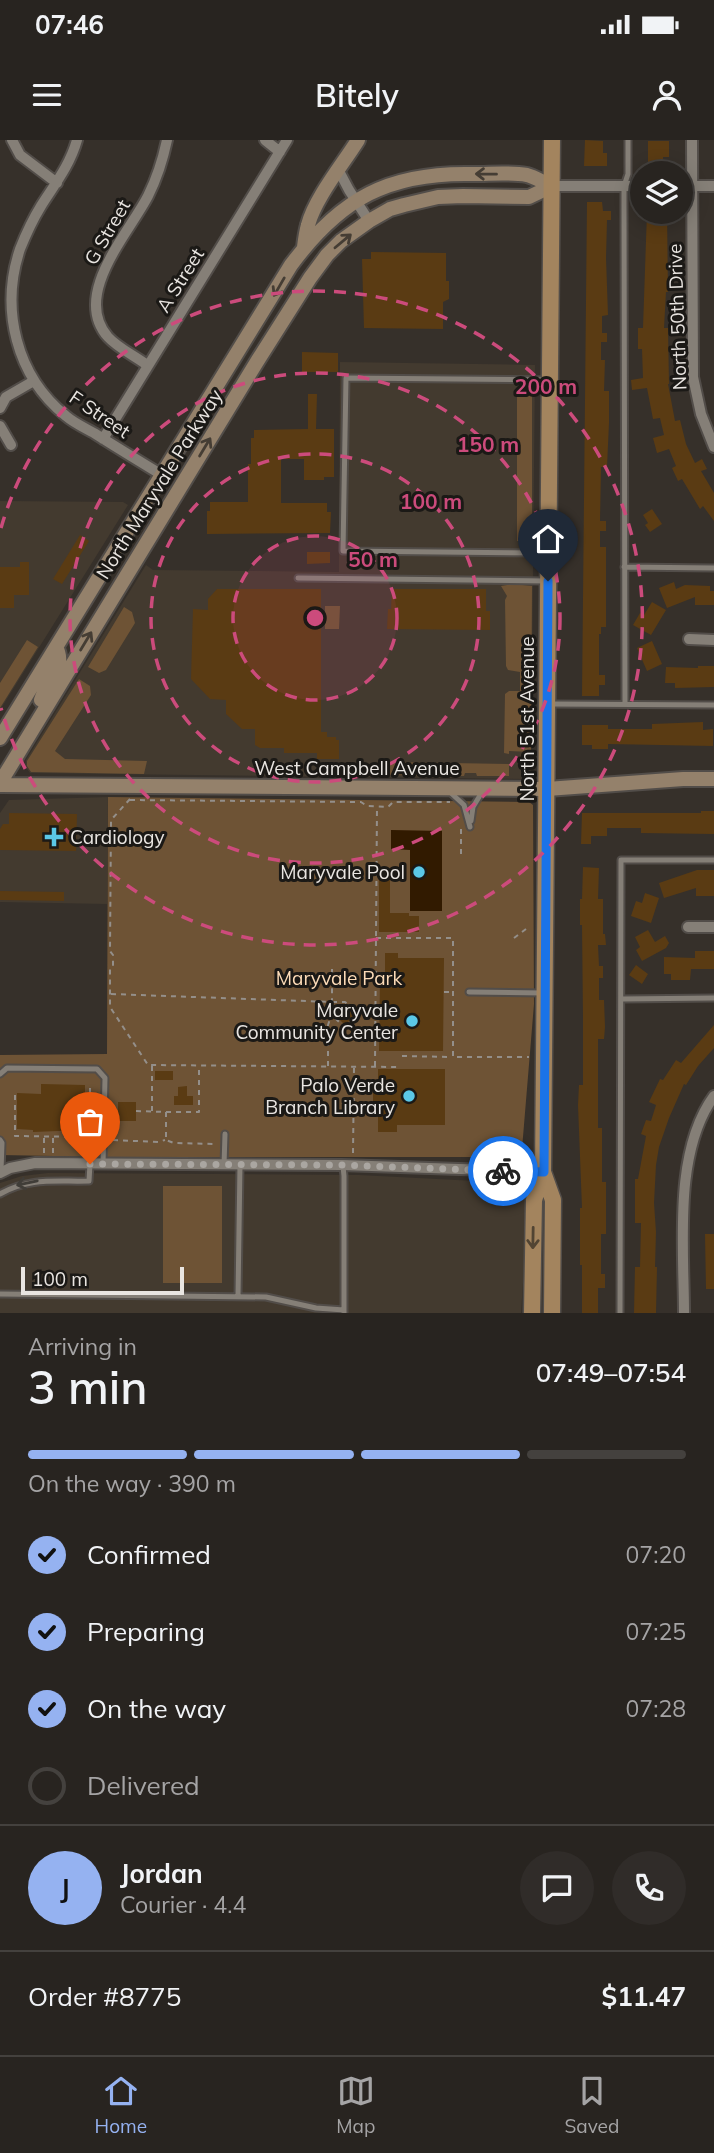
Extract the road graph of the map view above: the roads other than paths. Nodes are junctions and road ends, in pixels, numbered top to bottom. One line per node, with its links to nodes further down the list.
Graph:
1 (12, 140): 13 (street)
2 (77, 140): 13 (street, F Street)
3 (167, 140): 23 (street, G Street)
4 (265, 140): 10 (street)
5 (287, 140): 10 (street, A Street)
6 (358, 140): 12 (street, North Maryvale Parkway)
7 (552, 140): 14 (main road, North 51st Avenue)
8 (628, 140): 15 (lane)
9 (692, 140): 11 (street, North 50th Drive)
10 (280, 152): 23 (street, A Street)
11 (689, 161)
12 (340, 171): 19 (street); 22 (street, North Maryvale Parkway)
13 (57, 183): 25 (street, F Street)
14 (552, 186): 15 (street); 19 (street, North Maryvale Parkway, one-way to 19); 20 (street, North Maryvale Parkway); 24 (main road, North 51st Avenue)
15 (624, 186): 16 (street); 33 (lane)
16 (630, 186)
17 (693, 186): 18 (street)
18 (714, 186)
19 (356, 200): 20 (street); 22 (street, North Maryvale Parkway)
20 (369, 221): 37 (street, North Maryvale Parkway, one-way to 20)
21 (687, 224): 30 (street, North 50th Drive)
22 (304, 248): 31 (street, North Maryvale Parkway, one-way to 31)
23 (147, 365): 28 (street, A Street)
24 (550, 380): 32 (main road, North 51st Avenue); 32 (lane)
25 (32, 382): 26 (street); 28 (street, F Street)
26 (0, 408)
27 (0, 426): 29 (street)
28 (103, 439): 31 (street, F Street)
29 (11, 445)
30 (714, 447)
31 (162, 475): 38 (street, North Maryvale Parkway)
32 (548, 553): 36 (main road, North 51st Avenue)
33 (624, 567): 34 (lane); 42 (lane)
34 (714, 568)
35 (298, 578): 36 (lane)
36 (548, 581): 43 (main road, North 51st Avenue)
37 (116, 590): 38 (street); 45 (street, North Maryvale Parkway, one-way to 37)
38 (89, 594): 41 (street, North Maryvale Parkway)
39 (689, 639): 40 (street)
40 (714, 640)
41 (56, 647): 45 (street); 46 (street, North Maryvale Parkway)
42 (625, 703): 43 (lane); 44 (lane)
43 (547, 704): 51 (main road, North 51st Avenue)
44 (714, 705)
45 (31, 731): 48 (street, North Maryvale Parkway)
46 (0, 738)
47 (714, 779): 51 (street, West Campbell Avenue)
48 (0, 784): 49 (street, West Campbell Avenue)
49 (442, 787): 50 (street, West Campbell Avenue); 50 (lane)
50 (485, 788): 51 (street, West Campbell Avenue)
51 (547, 789): 56 (main road, North 51st Avenue)
52 (714, 860): 58 (lane)
53 (688, 927): 54 (street)
54 (714, 927)
55 (469, 992): 56 (lane)
56 (546, 993): 69 (main road, North 51st Avenue)
57 (714, 998): 58 (lane)
58 (622, 999): 76 (lane)
59 (0, 1074): 64 (lane)
60 (714, 1096): 77 (street)
61 (225, 1134): 65 (lane)
62 (0, 1140): 68 (lane)
63 (90, 1164): 64 (street); 68 (street); 70 (lane, one-way to 70)
64 (103, 1164): 65 (street)
65 (224, 1165): 66 (street)
66 (240, 1165): 67 (street); 72 (lane)
67 (348, 1165): 69 (street); 73 (lane)
68 (0, 1172)
69 (544, 1172): 74 (main road, North 51st Avenue, one-way to 74); 75 (main road, North 51st Avenue)
70 (0, 1194)
71 (0, 1294): 72 (lane)
72 (238, 1296): 73 (lane)
73 (344, 1312)
74 (532, 1313)
75 (552, 1313)
76 (620, 1313)
77 (684, 1313)

